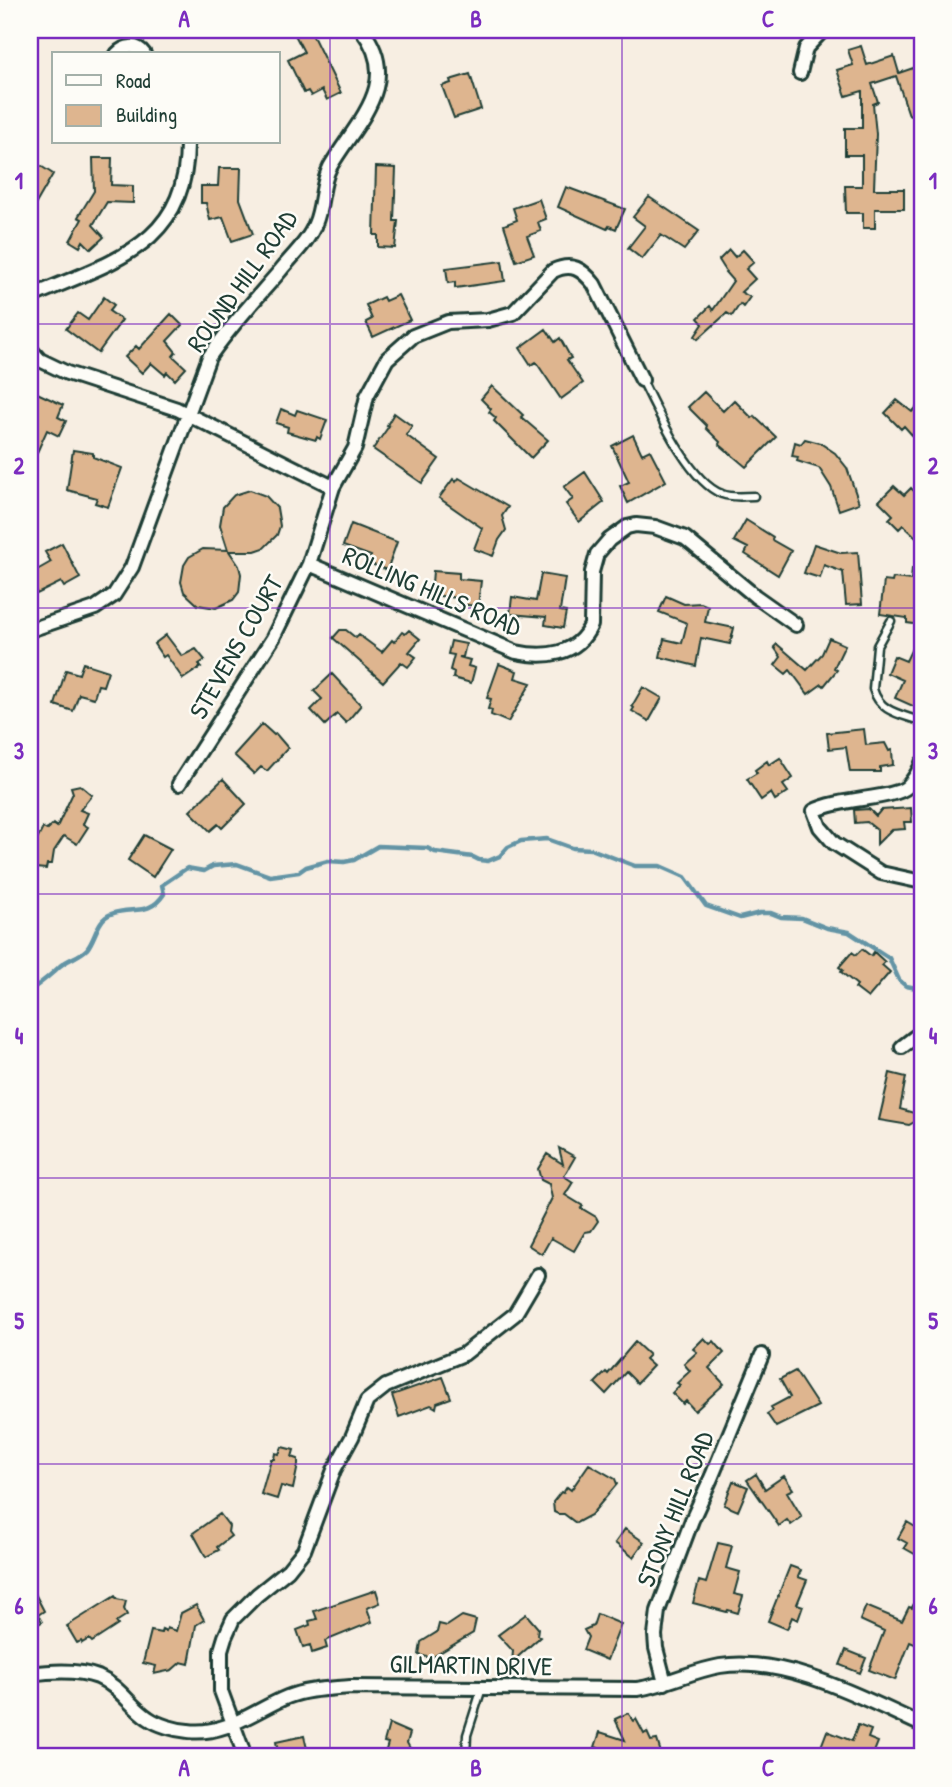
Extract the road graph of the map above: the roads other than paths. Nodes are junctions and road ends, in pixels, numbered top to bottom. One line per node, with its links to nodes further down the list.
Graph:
1 (362, 30): 10 (street, ROUND HILL ROAD)
2 (823, 30): 5 (street)
3 (119, 52): 4 (street)
4 (142, 52)
5 (800, 73)
6 (187, 144): 7 (street)
7 (30, 297)
8 (30, 349): 10 (street)
9 (642, 380): 11 (street, STEVENS COURT); 12 (lane)
10 (187, 415): 11 (street); 16 (street, ROUND HILL ROAD)
11 (333, 487): 13 (street, STEVENS COURT)
12 (754, 496)
13 (309, 564): 15 (street, ROLLING HILLS ROAD); 19 (street, STEVENS COURT)
14 (891, 621): 17 (lane)
15 (796, 625)
16 (30, 630)
17 (922, 722)
18 (922, 763): 20 (street)
19 (179, 784)
20 (922, 882)
21 (922, 1036): 22 (street)
22 (902, 1047)
23 (538, 1275): 28 (street)
24 (762, 1355): 26 (street, STONY HILL ROAD)
25 (30, 1674): 28 (street, GILMARTIN DRIVE)
26 (665, 1683): 27 (street, GILMARTIN DRIVE); 29 (street, GILMARTIN DRIVE)
27 (482, 1688): 28 (street, GILMARTIN DRIVE); 31 (lane)
28 (233, 1724): 30 (street)
29 (922, 1725)
30 (244, 1757)
31 (466, 1757)

